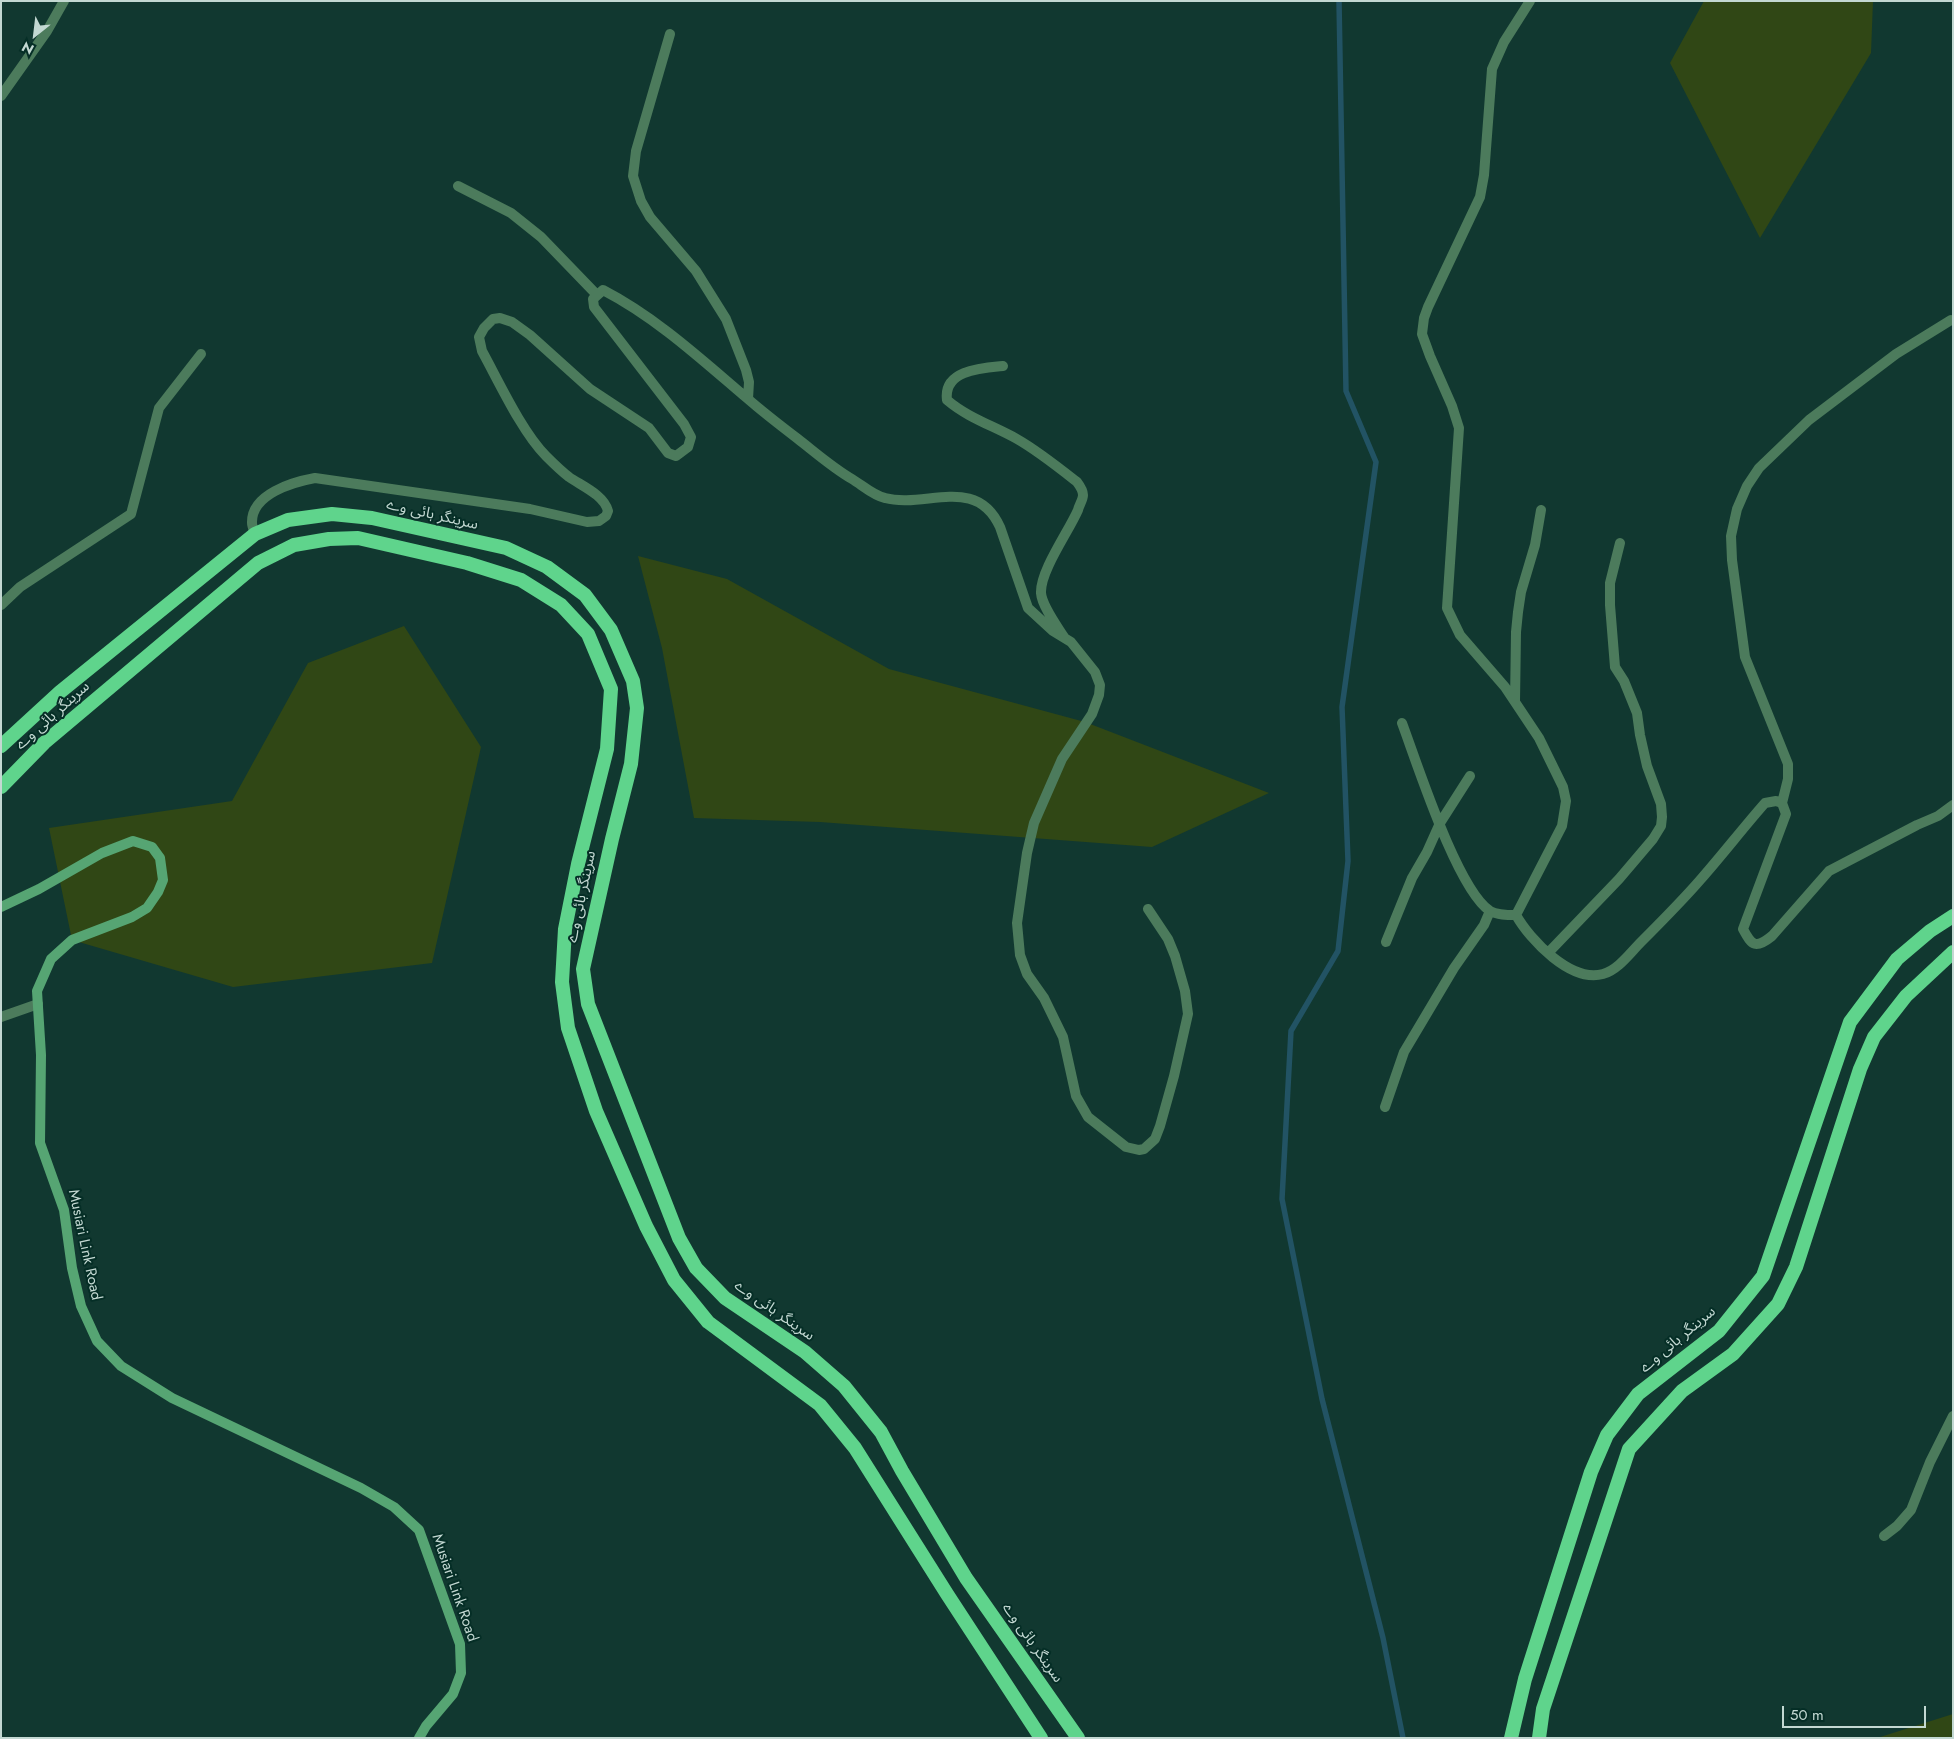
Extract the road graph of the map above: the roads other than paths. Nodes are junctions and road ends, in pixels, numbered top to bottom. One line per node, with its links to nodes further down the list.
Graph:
1 (64, 1): 4 (street)
2 (1530, 1): 16 (street)
3 (670, 34): 10 (street)
4 (1, 96)
5 (458, 186): 6 (street)
6 (597, 294): 10 (street); 12 (street)
7 (1951, 320): 21 (street)
8 (201, 354): 14 (street)
9 (1004, 366): 15 (street)
10 (748, 399): 15 (street)
11 (1541, 510): 16 (street)
12 (255, 534): 18 (highway, سرینگر ہائی وے); 39 (highway, سرینگر ہائی وے)
13 (1620, 543): 31 (street)
14 (1, 605)
15 (1064, 638): 25 (street)
16 (1515, 702): 27 (street)
17 (1402, 723): 23 (street)
18 (1, 746)
19 (1470, 776): 23 (street)
20 (1, 787): 38 (highway, سرینگر ہائی وے)
21 (1782, 803): 22 (street); 31 (street)
22 (1953, 805)
23 (1440, 823): 26 (street); 29 (street)
24 (1, 907): 32 (main road, Musiari Link Road)
25 (1148, 908)
26 (1490, 911): 27 (street); 34 (street)
27 (1516, 916): 31 (street)
28 (1953, 916): 40 (highway, سرینگر ہائی وے)
29 (1386, 942)
30 (1953, 952): 41 (highway)
31 (1548, 953)
32 (38, 1004): 33 (street); 37 (main road, Musiari Link Road)
33 (1, 1017)
34 (1385, 1107)
35 (1953, 1416): 36 (street)
36 (1884, 1536)
37 (419, 1738)
38 (1041, 1738)
39 (1078, 1738)
40 (1511, 1738)
41 (1539, 1738)

